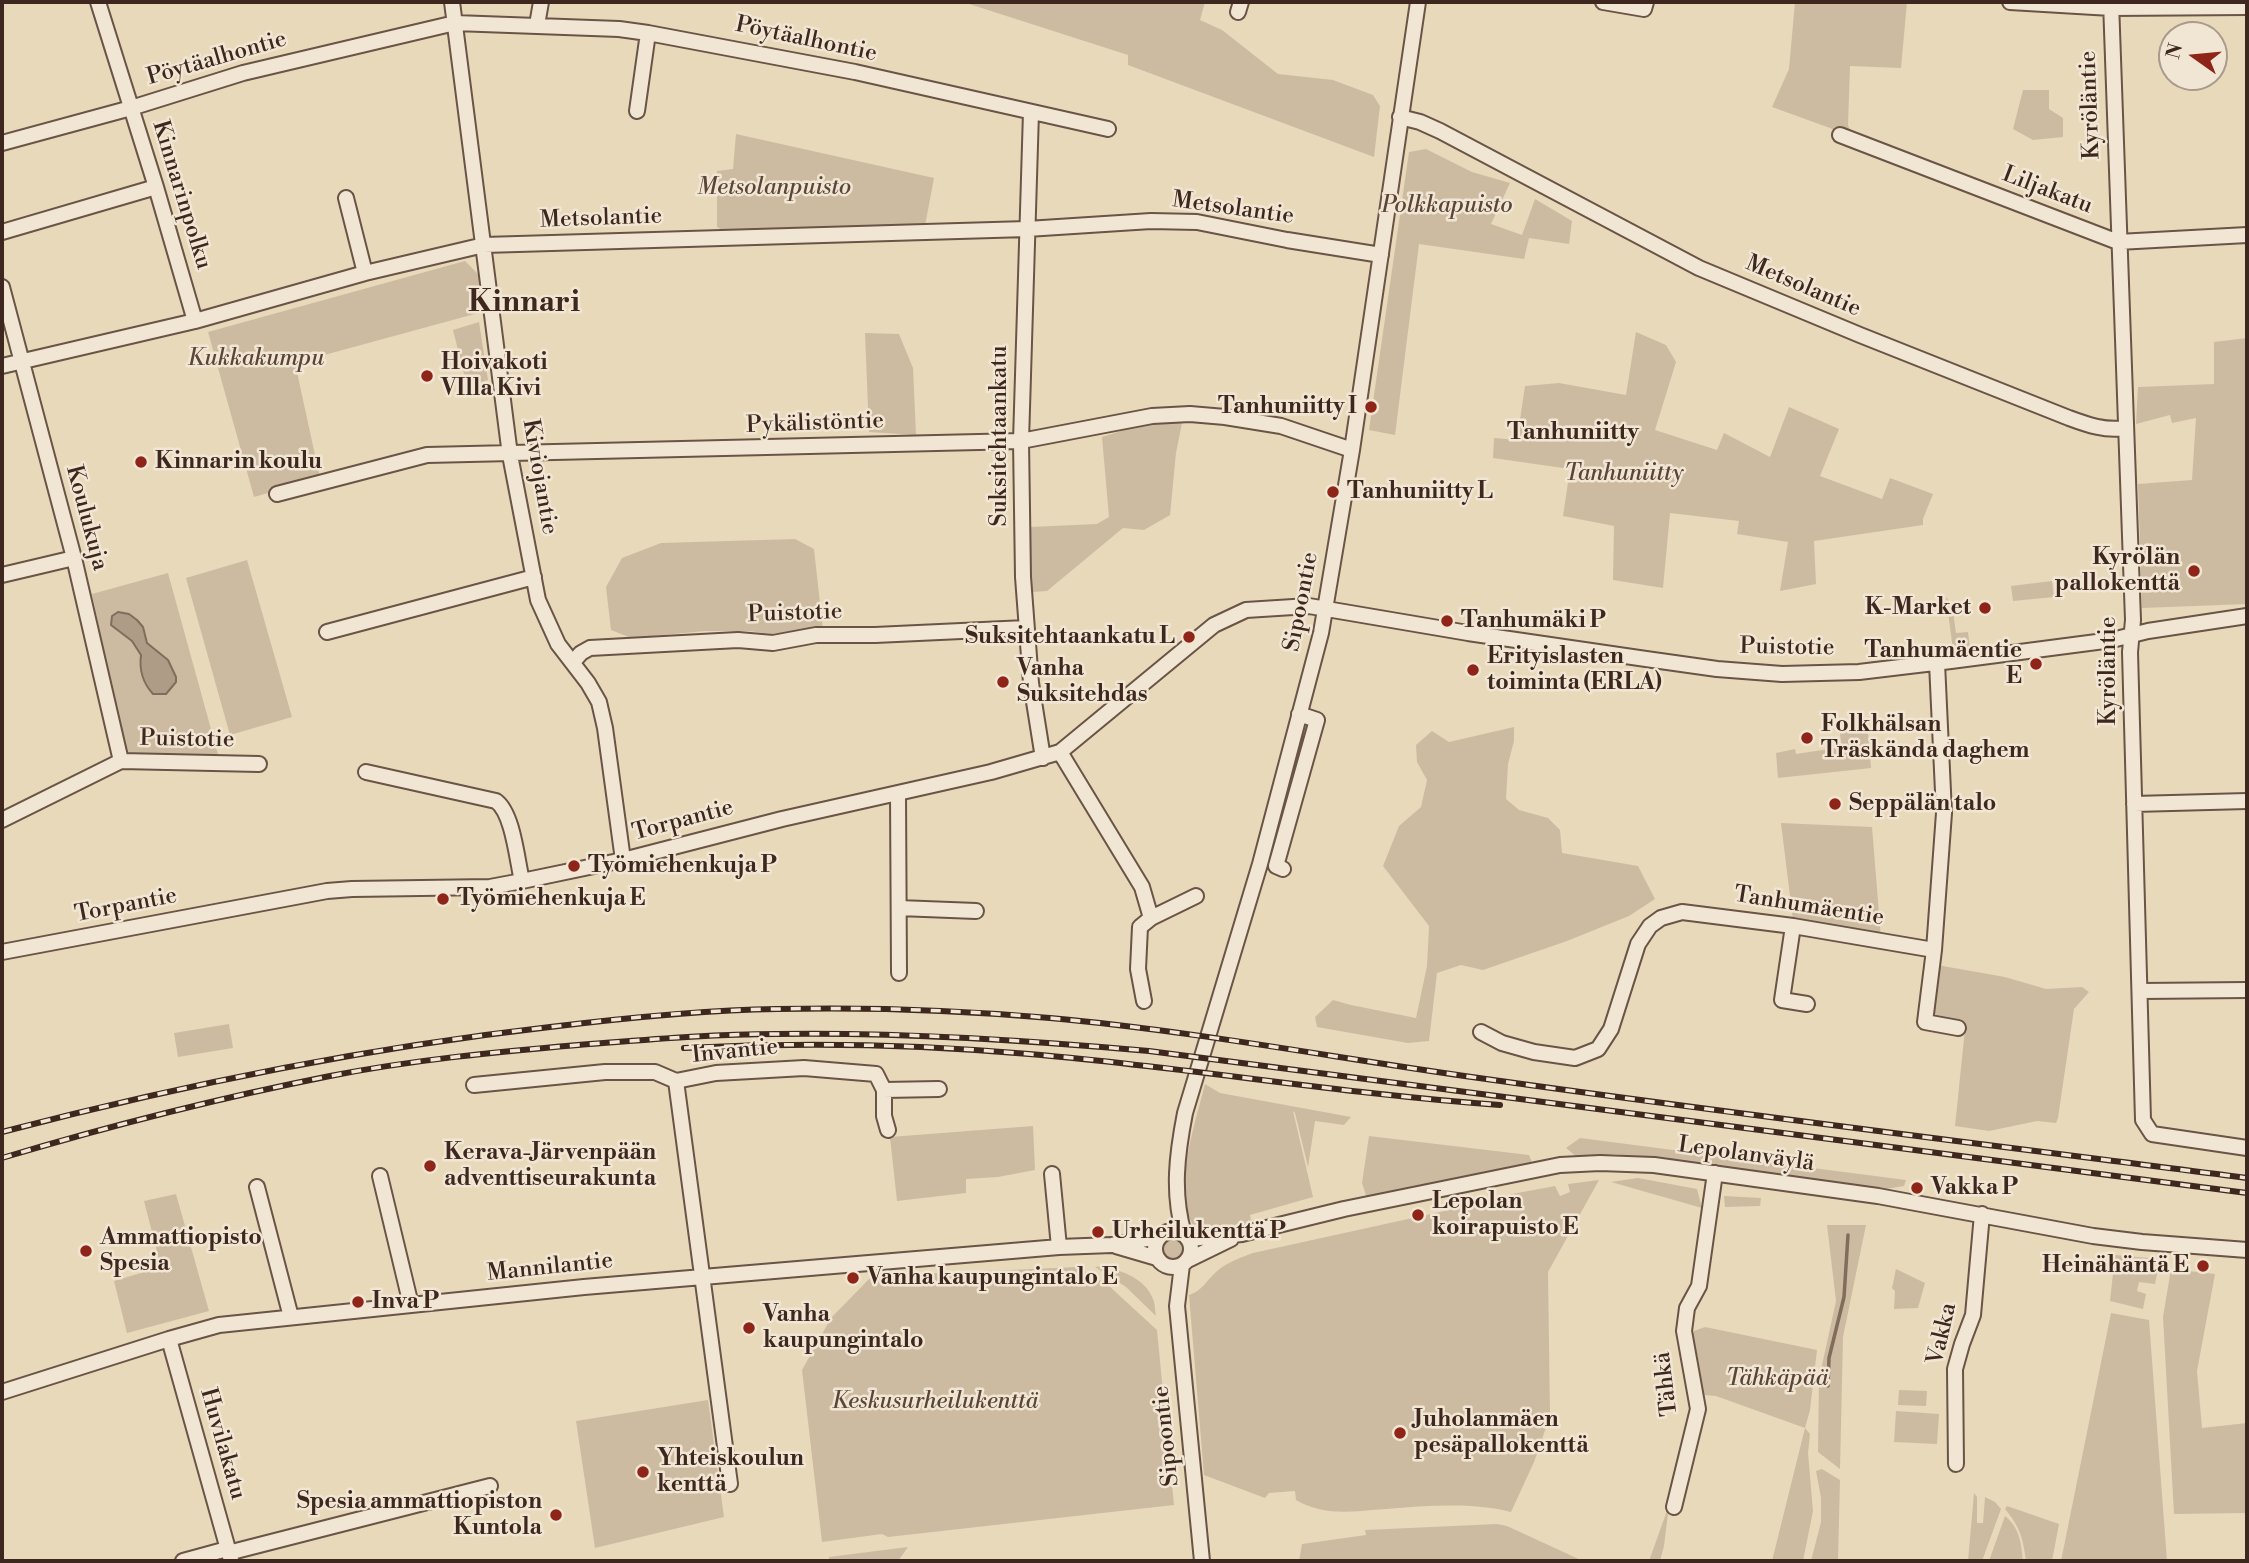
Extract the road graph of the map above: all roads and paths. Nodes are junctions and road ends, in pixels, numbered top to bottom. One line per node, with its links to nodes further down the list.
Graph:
1 (98, 2): 13 (street, Kinnarinpolku)
2 (452, 2): 10 (street, Kiviojantie)
3 (541, 2): 11 (street)
4 (1418, 2): 16 (street, Sipoontie)
5 (1603, 2): 6 (street)
6 (1646, 2)
7 (2010, 2): 8 (street)
8 (2111, 5): 9 (street); 25 (street, Kyröläntie)
9 (2247, 7)
10 (455, 23): 11 (street, Pöytäalhontie); 13 (street, Pöytäalhontie); 26 (street, Kiviojantie)
11 (537, 26): 12 (street, Pöytäalhontie)
12 (648, 33): 14 (street); 15 (street, Pöytäalhontie)
13 (131, 108): 19 (street, Pöytäalhontie); 20 (street, Kinnarinpolku)
14 (637, 111)
15 (1031, 113): 17 (street, Pöytäalhontie); 22 (street, Suksitehtaankatu)
16 (1401, 117): 27 (street, Sipoontie); 33 (street, Metsolantie)
17 (1108, 129)
18 (1840, 135): 25 (street, Liljakatu)
19 (2, 143)
20 (156, 187): 23 (street); 30 (street, Kinnarinpolku)
21 (346, 198): 28 (street)
22 (1027, 229): 26 (street, Metsolantie); 27 (street, Metsolantie); 34 (street, Suksitehtaankatu)
23 (2, 232)
24 (2247, 235): 25 (street, Liljakatu)
25 (2118, 242): 33 (street, Kyröläntie)
26 (484, 245): 28 (street, Metsolantie); 36 (street, Kiviojantie)
27 (1381, 255): 35 (street, Sipoontie)
28 (365, 273): 30 (street, Metsolantie)
29 (2, 287): 31 (street, Koulukuja)
30 (195, 321): 31 (street, Metsolantie)
31 (21, 361): 32 (street, Metsolantie); 38 (street, Koulukuja)
32 (2, 366)
33 (2125, 428): 45 (street, Kyröläntie)
34 (1021, 441): 35 (street, Pykälistöntie); 36 (street, Pykälistöntie); 43 (street, Suksitehtaankatu)
35 (1352, 450): 41 (street, Sipoontie)
36 (510, 455): 37 (street, Pykälistöntie); 40 (street, Kiviojantie)
37 (278, 494)
38 (74, 558): 39 (street); 51 (street, Koulukuja)
39 (2, 575)
40 (534, 577): 44 (street); 46 (street, Kiviojantie)
41 (1326, 609): 47 (street, Puistotie); 48 (street, Sipoontie); 49 (street, Torpantie)
42 (2247, 616): 45 (street, Puistotie)
43 (1026, 628): 46 (street, Puistotie); 50 (street, Suksitehtaankatu)
44 (327, 632)
45 (2132, 636): 47 (street, Puistotie); 56 (street, Kyröläntie)
46 (573, 663): 58 (street, Kiviojantie)
47 (1937, 663): 66 (street)
48 (1299, 713): 59 (street); 85 (street, Sipoontie)
49 (1060, 752): 50 (street, Torpantie); 64 (street)
50 (1043, 758): 54 (street, Torpantie)
51 (121, 761): 52 (street, Puistotie); 57 (street, Puistotie)
52 (259, 764)
53 (366, 772): 60 (street)
54 (898, 794): 58 (street, Torpantie); 62 (street)
55 (2247, 801): 56 (street)
56 (2134, 804): 70 (street, Kyröläntie)
57 (2, 820)
58 (622, 860): 60 (street, Torpantie)
59 (1283, 869)
60 (522, 881): 67 (street, Torpantie)
61 (1196, 896): 64 (street)
62 (899, 908): 63 (street); 68 (street)
63 (976, 911)
64 (1151, 918): 71 (street)
65 (1793, 926): 66 (street, Tanhumäentie); 72 (street); 74 (street, Tanhumäentie)
66 (1934, 950): 73 (street)
67 (2, 952)
68 (899, 973)
69 (2247, 989): 70 (street)
70 (2141, 992): 80 (street, Kyröläntie)
71 (1144, 1001)
72 (1807, 1004)
73 (1958, 1028)
74 (1481, 1032)
75 (676, 1081): 76 (street, Invantie); 78 (street, Invantie); 95 (street)
76 (474, 1085)
77 (939, 1089): 78 (street)
78 (884, 1090): 79 (street)
79 (888, 1130)
80 (2247, 1148)
81 (1715, 1173): 86 (street, Lepolanväylä); 87 (street, Lepolanväylä); 104 (street, Tähkä)
82 (1052, 1174): 91 (street)
83 (380, 1176): 96 (street)
84 (257, 1187): 98 (street)
85 (1176, 1198): 88 (street, Sipoontie); 89 (street, Sipoontie)
86 (1982, 1214): 92 (street, Lepolanväylä); 101 (street, Vakka)
87 (1242, 1234): 89 (street, Lepolanväylä); 94 (street, Lepolanväylä)
88 (1161, 1235): 89 (street); 90 (street, Mannilantie); 93 (street)
89 (1186, 1236): 94 (street)
90 (1112, 1245): 91 (street, Mannilantie); 93 (street, Mannilantie)
91 (1059, 1247): 95 (street, Mannilantie)
92 (2247, 1250)
93 (1159, 1260): 94 (street); 97 (street, Sipoontie)
94 (1185, 1262): 97 (street, Sipoontie)
95 (701, 1276): 96 (street, Mannilantie); 102 (street)
96 (411, 1305): 98 (street, Mannilantie)
97 (1177, 1306): 107 (street, Sipoontie)
98 (291, 1317): 99 (street, Mannilantie)
99 (169, 1339): 100 (street, Mannilantie); 105 (street, Huvilakatu)
100 (2, 1392)
101 (1955, 1464)
102 (730, 1484)
103 (489, 1486): 105 (street)
104 (1674, 1507)
105 (229, 1554): 106 (street)
106 (183, 1561)
107 (1202, 1561)

